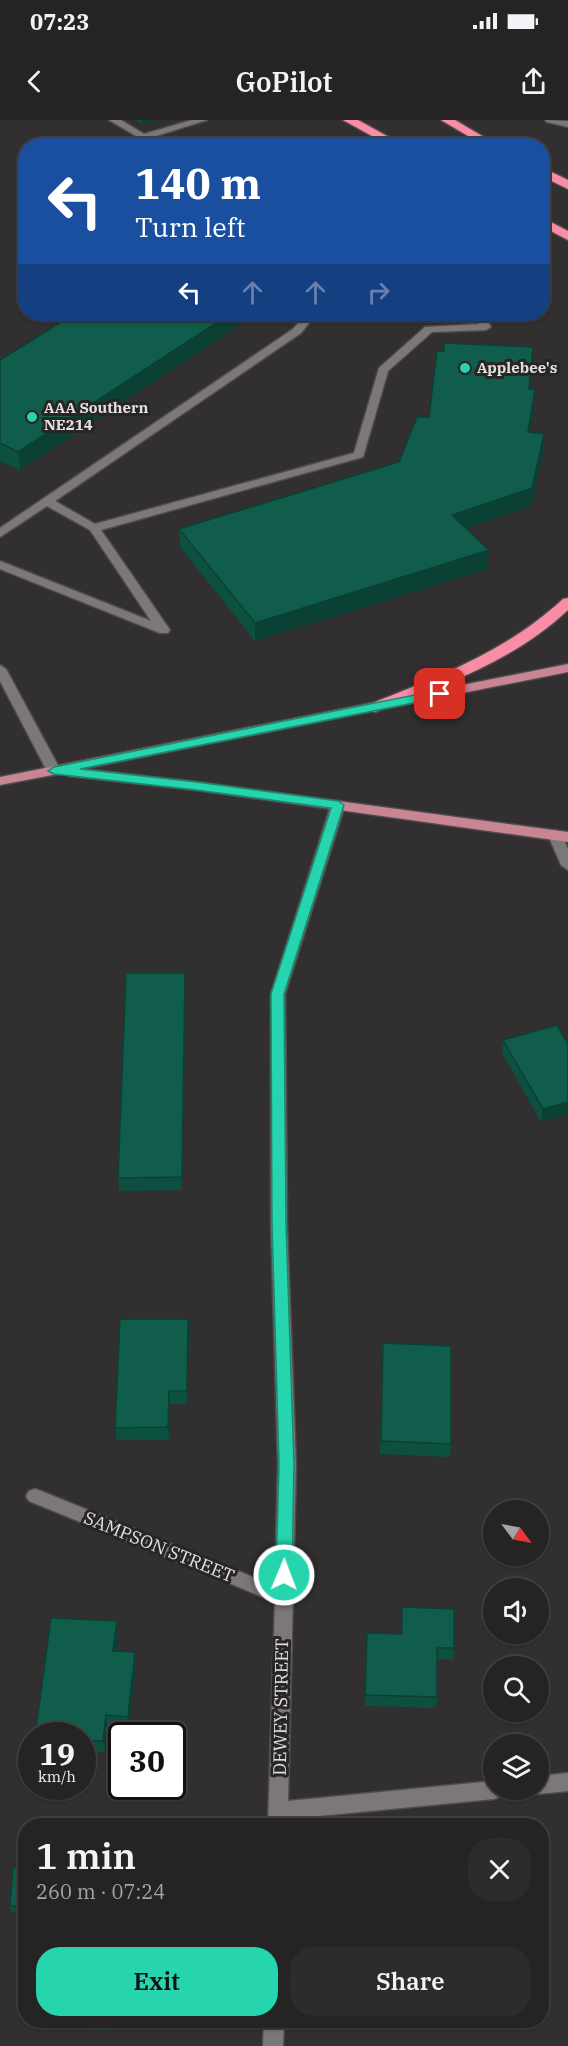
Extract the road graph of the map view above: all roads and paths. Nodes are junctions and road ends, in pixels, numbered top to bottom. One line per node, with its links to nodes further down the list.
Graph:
1 (114, 120): 2 (street)
2 (202, 120)
3 (349, 120): 7 (highway)
4 (550, 120): 6 (street)
5 (450, 121): 8 (highway)
6 (568, 124)
7 (384, 138)
8 (480, 138)
9 (550, 176): 10 (highway)
10 (568, 185)
11 (550, 227): 13 (highway)
12 (550, 227): 14 (highway)
13 (568, 236)
14 (568, 242)
15 (306, 321): 17 (street)
16 (483, 321): 18 (street)
17 (46, 501): 18 (street); 19 (street)
18 (94, 528): 20 (street)
19 (0, 533)
20 (0, 565)
21 (568, 602): 24 (highway)
22 (568, 668): 24 (main road)
23 (0, 669): 25 (street)
24 (375, 707): 25 (main road)
25 (54, 771): 26 (main road); 27 (main road)
26 (0, 781)
27 (338, 805): 28 (main road); 31 (street, DEWEY STREET)
28 (562, 836): 29 (street)
29 (568, 865)
30 (35, 1496): 31 (street, SAMPSON STREET)
31 (284, 1597): 35 (street, DEWEY STREET)
32 (568, 1782): 33 (street)
33 (549, 1784)
34 (483, 1791): 35 (street)
35 (278, 1818)
36 (274, 2028): 37 (street)
37 (273, 2046)

